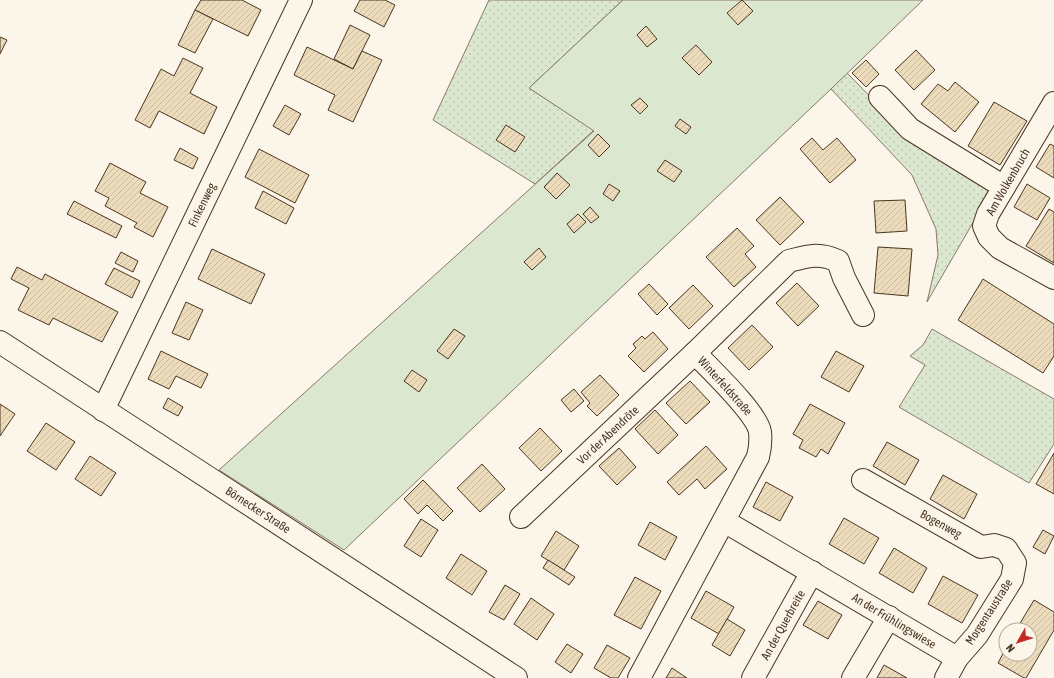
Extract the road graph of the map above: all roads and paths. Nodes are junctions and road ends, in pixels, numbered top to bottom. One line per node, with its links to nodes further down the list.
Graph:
1 (301, 0): 9 (street, Finkenweg)
2 (880, 97): 4 (street)
3 (1054, 103): 4 (street, Am Wolkenbruch)
4 (1004, 187): 5 (street, Am Wolkenbruch)
5 (1054, 278)
6 (862, 315): 8 (street, Winterfeldstraße)
7 (0, 342): 9 (street, Börnecker Straße)
8 (695, 353): 11 (street, Vor der Abendröte); 12 (street, Winterfeldstraße)
9 (103, 410): 17 (street, Börnecker Straße)
10 (863, 480): 13 (street, Bogenweg)
11 (521, 518)
12 (724, 521): 14 (street); 18 (street, Winterfeldstraße)
13 (1015, 563): 16 (street, Morgentaustraße)
14 (812, 572): 15 (street, An der Frühlingswiese); 19 (street, An der Querbreite)
15 (889, 617): 16 (street, An der Frühlingswiese); 20 (street)
16 (957, 658): 21 (street)
17 (516, 678)
18 (639, 678)
19 (753, 678)
20 (854, 678)
21 (946, 678)

